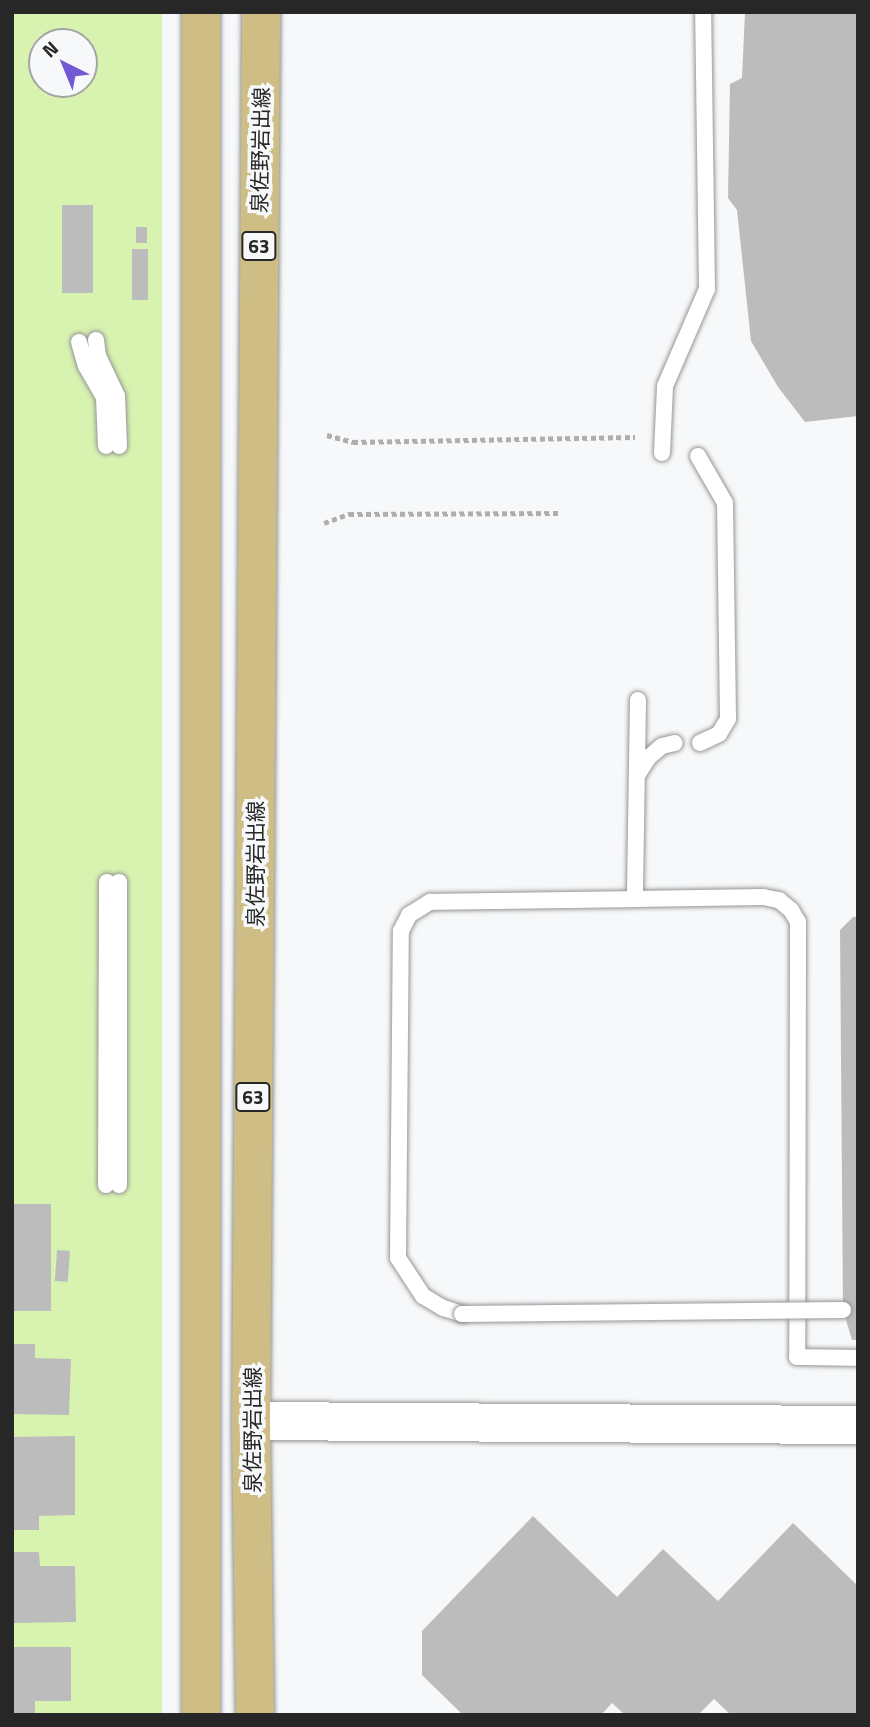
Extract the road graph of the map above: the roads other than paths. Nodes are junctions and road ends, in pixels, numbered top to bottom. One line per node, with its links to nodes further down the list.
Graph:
1 (201, 12): 19 (main road)
2 (261, 12): 17 (main road, 泉佐野岩出線 / 63)
3 (703, 12): 6 (lane)
4 (96, 340): 5 (lane)
5 (79, 342)
6 (662, 453)
7 (698, 456): 10 (lane)
8 (638, 700): 11 (lane)
9 (675, 743): 11 (lane)
10 (700, 743)
11 (637, 776): 13 (lane)
12 (113, 883): 14 (lane)
13 (635, 900): 15 (lane, bridge); 16 (lane)
14 (112, 1185)
15 (843, 1310)
16 (858, 1358)
17 (251, 1420): 18 (street); 20 (main road, 泉佐野岩出線 / 63)
18 (858, 1425)
19 (201, 1715)
20 (255, 1715)

